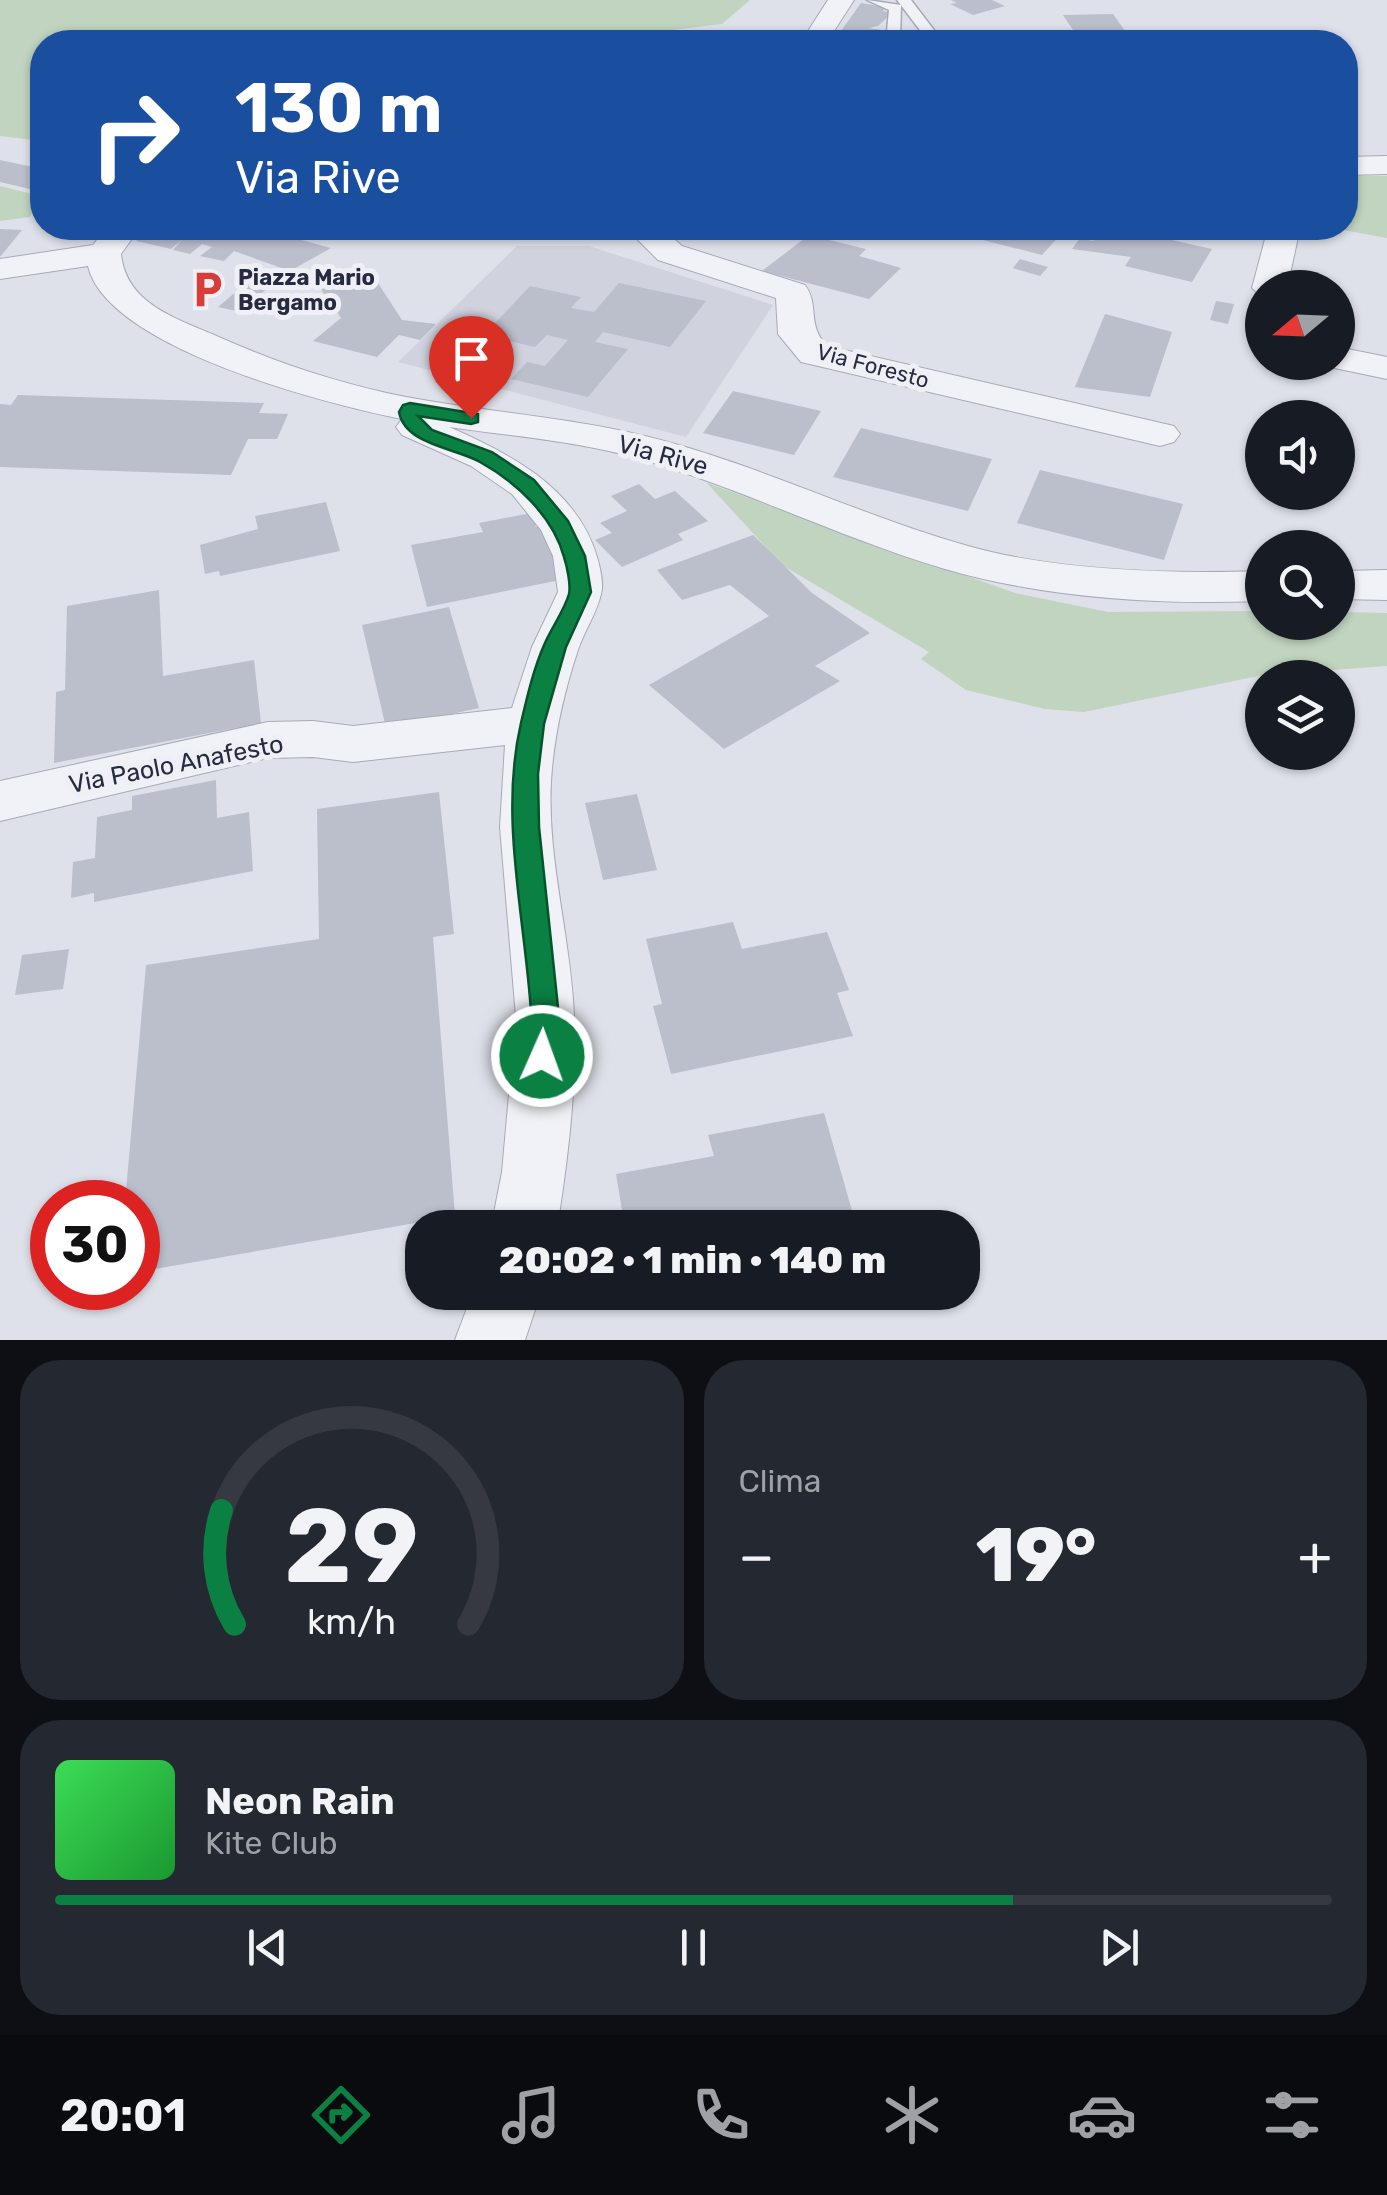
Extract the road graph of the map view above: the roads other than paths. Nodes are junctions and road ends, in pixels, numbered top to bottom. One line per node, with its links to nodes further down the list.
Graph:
1 (841, 0): 4 (street)
2 (874, 0): 5 (lane)
3 (904, 0): 6 (lane)
4 (822, 30)
5 (894, 30)
6 (927, 30)
7 (1387, 165): 8 (street)
8 (1358, 166)
9 (654, 240): 18 (street, Via Foresto)
10 (1281, 240): 13 (street)
11 (110, 252): 12 (street); 14 (street); 17 (street, Via Rive)
12 (0, 269)
13 (1274, 270)
14 (0, 283)
15 (1355, 361): 16 (street)
16 (1387, 368)
17 (410, 409): 21 (street, Via Rive); 22 (street)
18 (1160, 434)
19 (1355, 585): 20 (street)
20 (1387, 585)
21 (1245, 587)
22 (532, 724): 23 (street, Via Paolo Anafesto); 24 (street)
23 (0, 801)
24 (527, 1210)
25 (501, 1310): 26 (street)
26 (490, 1340)

